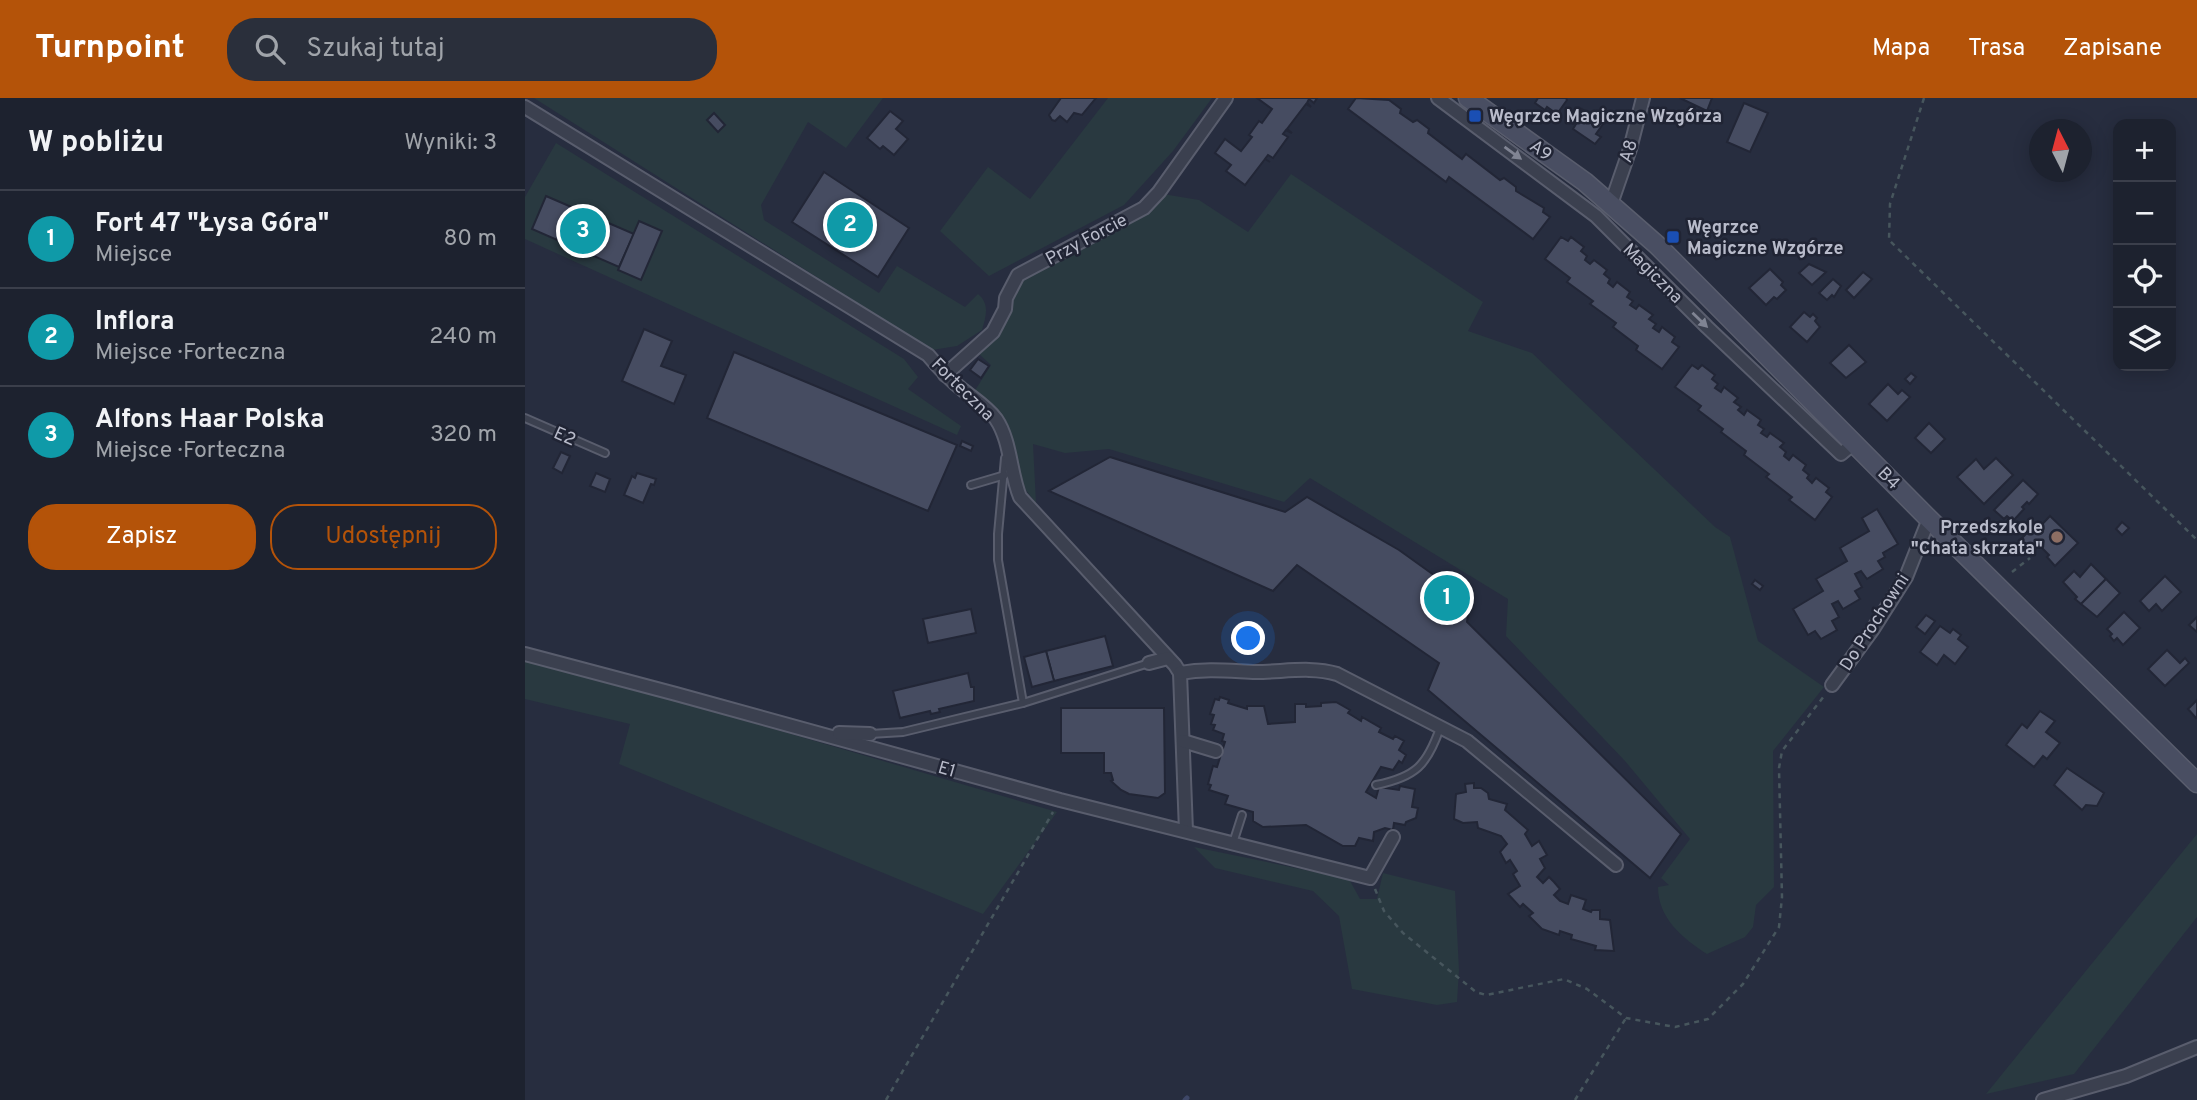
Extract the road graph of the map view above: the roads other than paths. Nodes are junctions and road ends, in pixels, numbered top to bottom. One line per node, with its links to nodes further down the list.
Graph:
1 (1226, 98): 7 (street, Przy Forcie)
2 (1438, 98): 10 (street, Magiczna, one-way to 10)
3 (1468, 98): 6 (street, A9)
4 (1643, 98): 6 (street, A8)
5 (525, 107): 7 (street, Forteczna)
6 (1611, 204): 10 (street, B4)
7 (945, 375): 9 (street, Forteczna)
8 (525, 418): 11 (lane, E2)
9 (1005, 442): 12 (lane); 16 (street, Forteczna)
10 (1854, 443): 14 (street, B4)
11 (605, 453)
12 (1005, 475): 13 (lane); 20 (lane)
13 (971, 485)
14 (1929, 519): 19 (street, Do Prochowni); 26 (street, B4)
15 (525, 654): 22 (street, E1)
16 (1168, 658): 17 (street); 18 (street, Forteczna)
17 (1149, 663): 20 (lane)
18 (1180, 673): 21 (street); 24 (street)
19 (1832, 685)
20 (1023, 703): 23 (lane)
21 (1440, 728): 27 (lane); 32 (street)
22 (813, 731): 23 (street); 29 (street, E1)
23 (870, 734)
24 (1183, 741): 25 (street); 29 (street)
25 (1216, 751)
26 (2197, 783)
27 (1376, 785)
28 (1242, 815): 31 (lane)
29 (1186, 831): 31 (street, E1)
30 (1394, 837): 31 (street, E1)
31 (1233, 843)
32 (1616, 865)
33 (2197, 1047): 34 (street)
34 (2043, 1100)

